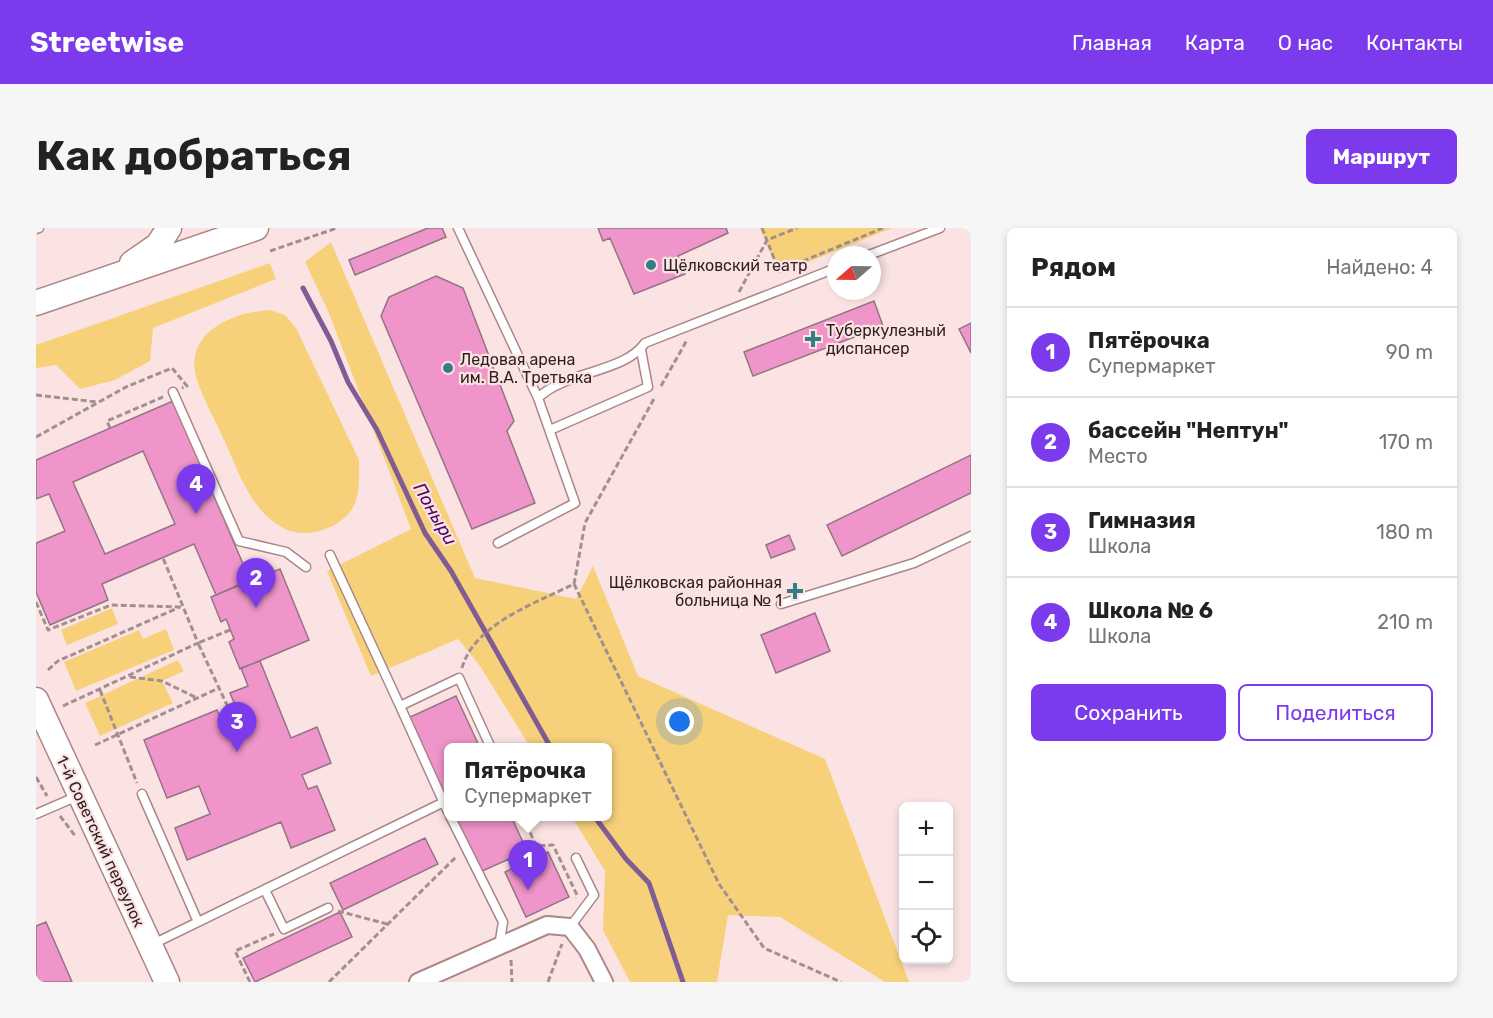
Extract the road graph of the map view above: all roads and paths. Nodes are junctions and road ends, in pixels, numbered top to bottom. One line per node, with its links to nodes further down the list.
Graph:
1 (169, 228): 14 (street)
2 (222, 228): 9 (street)
3 (337, 228): 12 (path)
4 (458, 228): 21 (lane)
5 (762, 228): 10 (path)
6 (797, 228): 10 (path)
7 (883, 228): 10 (path)
8 (940, 228): 11 (lane)
9 (251, 230): 14 (street)
10 (767, 240): 15 (path)
11 (881, 250)
12 (270, 251)
13 (827, 271): 17 (lane)
14 (113, 277): 16 (street)
15 (736, 296)
16 (36, 303)
17 (698, 320): 18 (lane); 31 (path)
18 (640, 350): 21 (lane); 24 (lane)
19 (173, 392): 22 (path); 23 (path); 30 (lane)
20 (36, 395): 22 (path)
21 (538, 398): 24 (lane)
22 (98, 402): 25 (path)
23 (110, 428)
24 (550, 430): 27 (lane)
25 (36, 437)
26 (971, 536): 33 (lane)
27 (498, 543)
28 (330, 555): 45 (lane)
29 (163, 558): 34 (path)
30 (306, 567)
31 (573, 584): 39 (path); 81 (path)
32 (36, 602): 34 (path)
33 (781, 604)
34 (181, 607): 36 (path); 37 (path)
35 (230, 630): 36 (path)
36 (198, 643): 38 (path); 40 (path)
37 (48, 670)
38 (128, 677): 41 (path); 42 (path)
39 (459, 678): 45 (lane); 48 (lane)
40 (217, 689): 42 (path); 46 (path)
41 (100, 690): 44 (path); 47 (path)
42 (197, 698): 47 (path)
43 (36, 700): 51 (street, 1-й Советский переулок)
44 (63, 706)
45 (400, 706): 53 (lane)
46 (240, 733)
47 (117, 734): 49 (path); 52 (path)
48 (489, 743)
49 (95, 745)
50 (36, 777): 54 (path)
51 (80, 795): 54 (lane); 68 (street, 1-й Советский переулок)
52 (142, 795): 63 (lane)
53 (444, 802): 61 (lane)
54 (53, 807): 55 (lane); 58 (path)
55 (36, 814)
56 (452, 821): 59 (lane)
57 (525, 821): 66 (path)
58 (82, 845)
59 (465, 849): 64 (path); 69 (lane)
60 (576, 858): 66 (lane)
61 (265, 890): 63 (lane); 65 (lane)
62 (328, 908): 64 (path); 65 (lane)
63 (198, 922): 68 (lane)
64 (388, 925): 76 (path)
65 (284, 929): 75 (path)
66 (567, 932): 67 (path); 69 (street); 70 (path); 79 (path); 80 (street)
67 (553, 942)
68 (150, 946): 74 (street, 1-й Советский переулок)
69 (499, 946): 77 (street)
70 (568, 946)
71 (521, 956): 72 (path)
72 (511, 960): 73 (path); 78 (path)
73 (501, 965)
74 (167, 982)
75 (250, 982)
76 (329, 982)
77 (418, 982)
78 (512, 982)
79 (548, 982)
80 (604, 982)
81 (841, 982)

